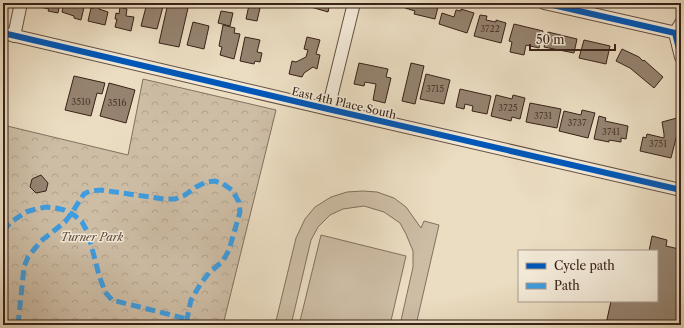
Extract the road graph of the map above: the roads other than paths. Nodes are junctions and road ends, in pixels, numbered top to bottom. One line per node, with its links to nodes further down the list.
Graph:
1 (21, 3): 5 (street)
2 (354, 3): 7 (street)
3 (544, 3): 4 (street)
4 (679, 30): 6 (street)
5 (8, 34): 7 (street, East 4th Place South)
6 (681, 57)
7 (328, 109): 8 (street, East 4th Place South)
8 (681, 190)

